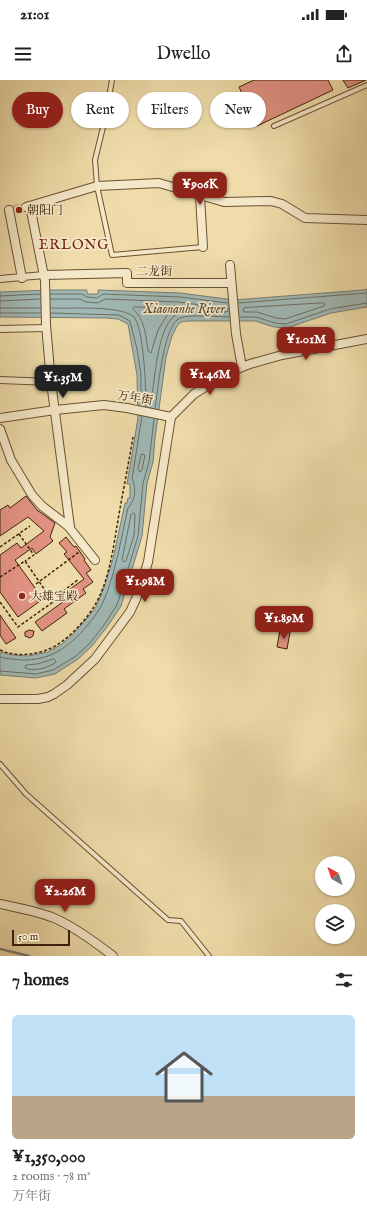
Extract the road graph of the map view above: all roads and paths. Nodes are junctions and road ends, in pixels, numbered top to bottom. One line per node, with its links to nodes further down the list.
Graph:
1 (112, 80): 4 (lane)
2 (367, 85): 3 (lane)
3 (274, 126)
4 (97, 186): 5 (street); 8 (lane); 11 (street)
5 (200, 196): 7 (street); 8 (street)
6 (7, 210): 10 (street)
7 (367, 220)
8 (203, 247)
9 (230, 266): 13 (street)
10 (22, 278): 11 (street); 12 (street)
11 (44, 278): 13 (street, 二龙街); 14 (street)
12 (0, 279)
13 (231, 282): 17 (street)
14 (46, 326): 15 (street); 19 (street)
15 (0, 329)
16 (367, 339): 17 (street)
17 (242, 367): 21 (street)
18 (0, 380): 19 (street)
19 (51, 382): 20 (street)
20 (55, 410): 21 (street, 万年街); 22 (street, 万年街); 26 (street)
21 (171, 416): 39 (street)
22 (0, 418)
23 (0, 429): 26 (street)
24 (133, 437): 38 (path)
25 (30, 526): 27 (path)
26 (70, 527): 29 (street)
27 (19, 534): 28 (path); 31 (path)
28 (0, 547)
29 (86, 548): 30 (street); 34 (path)
30 (95, 560)
31 (25, 561): 32 (path); 34 (path)
32 (0, 577)
33 (79, 579): 37 (path)
34 (39, 581): 35 (path); 37 (path)
35 (36, 584)
36 (0, 602): 37 (path)
37 (53, 602)
38 (0, 650)
39 (2, 698)
40 (0, 764): 43 (lane)
41 (0, 904): 42 (street)
42 (113, 956)
43 (209, 956)

